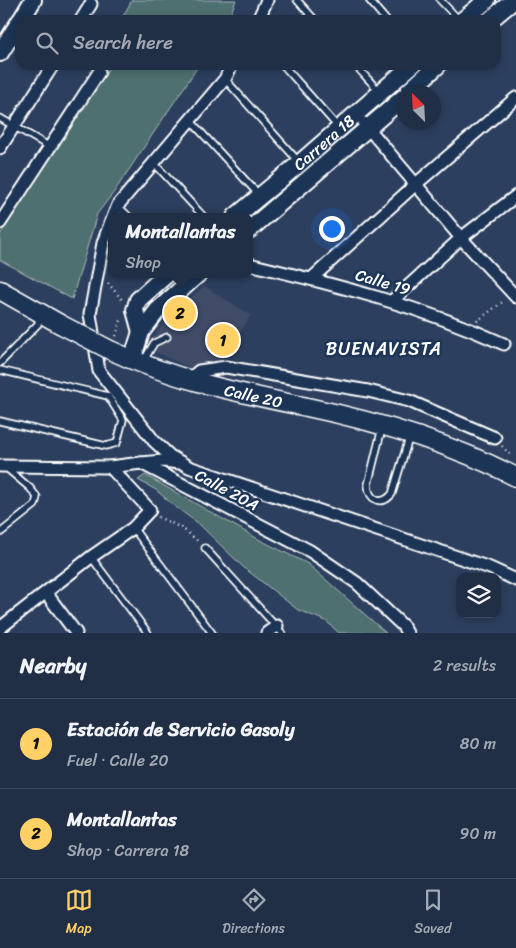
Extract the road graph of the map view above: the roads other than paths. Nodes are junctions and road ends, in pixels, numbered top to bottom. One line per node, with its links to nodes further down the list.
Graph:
1 (33, 0): 9 (main road)
2 (267, 0): 11 (street)
3 (297, 0): 12 (lane)
4 (368, 0): 13 (lane)
5 (440, 0): 14 (lane)
6 (487, 0): 15 (main road)
7 (514, 0): 16 (main road)
8 (87, 2): 10 (street)
9 (23, 15)
10 (83, 15)
11 (260, 15)
12 (310, 15)
13 (382, 15)
14 (454, 15)
15 (469, 15)
16 (496, 15)
17 (15, 28): 18 (main road)
18 (0, 52)
19 (50, 70): 34 (street)
20 (230, 70): 26 (street)
21 (288, 70): 35 (lane)
22 (360, 70): 28 (lane)
23 (406, 70): 28 (main road, Carrera 18)
24 (432, 70): 27 (main road)
25 (99, 72): 37 (street)
26 (225, 79): 33 (street); 40 (lane)
27 (416, 85)
28 (380, 93): 31 (main road, Carrera 18)
29 (516, 98): 41 (street)
30 (396, 104): 36 (main road, Carrera 18)
31 (357, 114): 35 (main road, Carrera 18); 36 (street)
32 (0, 118): 34 (lane)
33 (190, 119): 39 (street); 42 (lane)
34 (14, 128): 37 (lane); 38 (street)
35 (339, 129): 40 (main road, Carrera 18)
36 (369, 129): 41 (street); 50 (main road, Carrera 18)
37 (50, 147): 49 (street)
38 (0, 148)
39 (152, 162): 44 (street); 47 (lane)
40 (300, 163): 42 (main road, Carrera 18)
41 (416, 184): 52 (street); 56 (street)
42 (260, 196): 48 (main road, Carrera 18)
43 (516, 196): 52 (street)
44 (118, 205): 45 (street); 46 (lane)
45 (115, 213)
46 (125, 213)
47 (200, 213)
48 (240, 213)
49 (0, 222)
50 (253, 227)
51 (108, 229): 73 (street)
52 (461, 238): 58 (street); 59 (street)
53 (253, 265): 56 (street, Calle 19)
54 (163, 278): 61 (main road)
55 (194, 278): 61 (main road)
56 (311, 279): 59 (street, Calle 19)
57 (0, 290): 60 (main road, Calle 20)
58 (515, 295)
59 (393, 300): 63 (street, Calle 19)
60 (39, 314): 64 (main road, Calle 20, bridge); 65 (lane)
61 (141, 332): 64 (main road)
62 (166, 337): 64 (lane)
63 (504, 344)
64 (137, 362): 67 (main road, Calle 20)
65 (0, 363)
66 (0, 370): 68 (lane)
67 (187, 380): 69 (main road, Calle 20); 71 (street)
68 (0, 421)
69 (382, 426): 70 (main road, Calle 20); 70 (lane)
70 (410, 433): 76 (main road, Calle 20)
71 (495, 438)
72 (141, 463): 73 (street); 75 (street); 89 (street, Calle 20A)
73 (182, 463): 81 (street)
74 (2, 466): 75 (street); 78 (lane)
75 (110, 467): 77 (street)
76 (516, 477)
77 (133, 528): 80 (street); 87 (lane)
78 (0, 534)
79 (205, 548): 84 (lane)
80 (91, 557): 82 (street); 86 (lane)
81 (516, 580)
82 (46, 593): 83 (street); 85 (street)
83 (0, 628)
84 (280, 629): 88 (street)
85 (76, 633)
86 (148, 633)
87 (212, 633)
88 (267, 633)
89 (407, 633)

